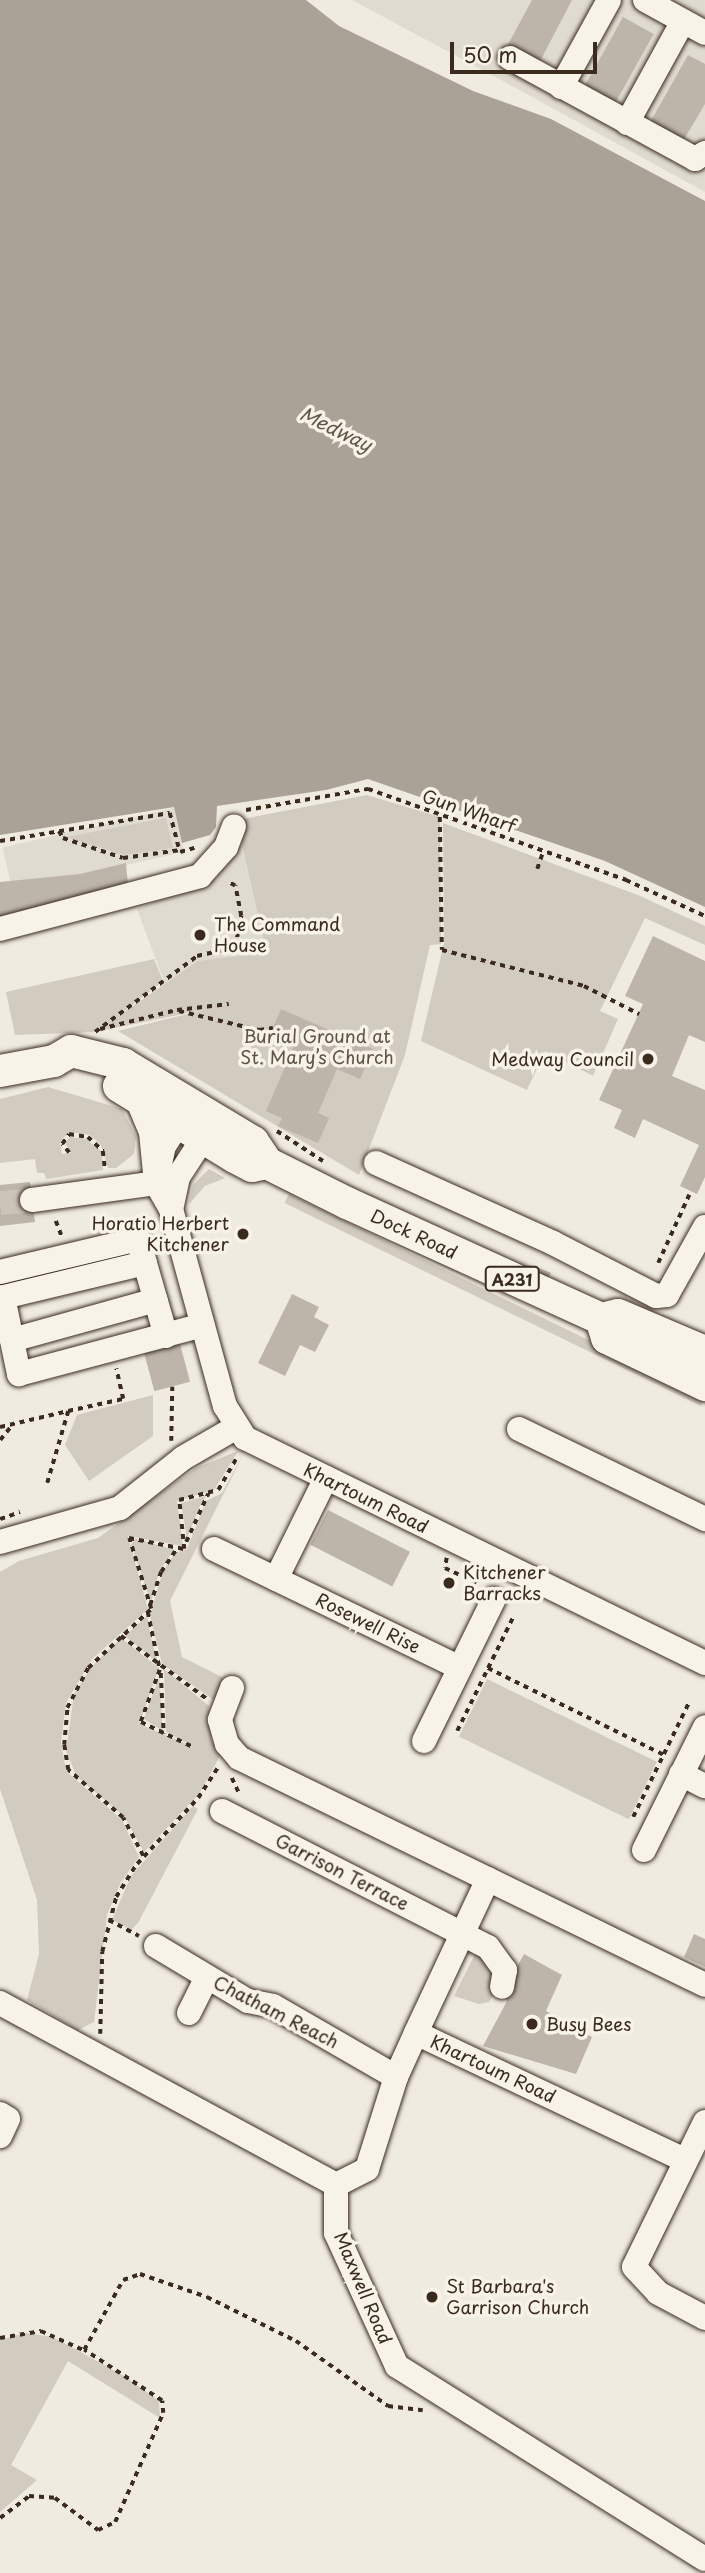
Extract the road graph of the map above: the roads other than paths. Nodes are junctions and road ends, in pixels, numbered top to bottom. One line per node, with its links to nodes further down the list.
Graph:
1 (609, 0): 6 (street)
2 (651, 2): 3 (street)
3 (683, 21): 4 (street); 7 (street)
4 (705, 33)
5 (510, 58): 6 (street)
6 (562, 87): 7 (street)
7 (628, 123): 8 (street)
8 (705, 153)
9 (234, 826): 10 (street)
10 (0, 929)
11 (54, 1062): 12 (main road, Dock Road / A231); 13 (main road, Dock Road / A231); 14 (main road, Dock Road / A231)
12 (0, 1072)
13 (135, 1093): 14 (main road, Dock Road / A231); 16 (street)
14 (196, 1124): 16 (street); 18 (street); 24 (main road, Dock Road / A231)
15 (376, 1163): 19 (street)
16 (156, 1183): 17 (street); 18 (street)
17 (39, 1200)
18 (171, 1209): 25 (street)
19 (705, 1227)
20 (145, 1263): 21 (street); 22 (street); 23 (street)
21 (0, 1272)
22 (156, 1300): 26 (street); 27 (street)
23 (3, 1310): 27 (street)
24 (601, 1319): 28 (main road, Dock Road / A231); 29 (main road, Dock Road / A231)
25 (202, 1325): 26 (street); 31 (street)
26 (166, 1336): 27 (street)
27 (12, 1340)
28 (705, 1352)
29 (705, 1385)
30 (519, 1429): 33 (street)
31 (243, 1434): 32 (street, Khartoum Road); 34 (street)
32 (326, 1478): 36 (street); 38 (street, Khartoum Road)
33 (705, 1520)
34 (0, 1542)
35 (214, 1549): 36 (street, Rosewell Rise)
36 (276, 1579): 39 (street, Rosewell Rise)
37 (494, 1599): 39 (street)
38 (705, 1663)
39 (460, 1668): 42 (street)
40 (227, 1698): 47 (street)
41 (705, 1727): 43 (street)
42 (424, 1741)
43 (681, 1774): 44 (street); 46 (street)
44 (705, 1786)
45 (222, 1811): 48 (street, Garrison Terrace)
46 (644, 1850)
47 (488, 1879): 48 (street, Khartoum Road); 51 (street)
48 (461, 1933): 52 (street, Garrison Terrace); 55 (street, Khartoum Road)
49 (156, 1946): 50 (street, Chatham Reach)
50 (207, 1977): 54 (street); 56 (street, Chatham Reach)
51 (705, 1985)
52 (502, 1987)
53 (0, 2003): 61 (street)
54 (189, 2013)
55 (416, 2033): 56 (street); 60 (street, Khartoum Road)
56 (396, 2077): 61 (street)
57 (0, 2114): 59 (street)
58 (705, 2122): 60 (street)
59 (0, 2136)
60 (685, 2160): 62 (street)
61 (336, 2185): 63 (street, Maxwell Road)
62 (705, 2318)
63 (704, 2556)

